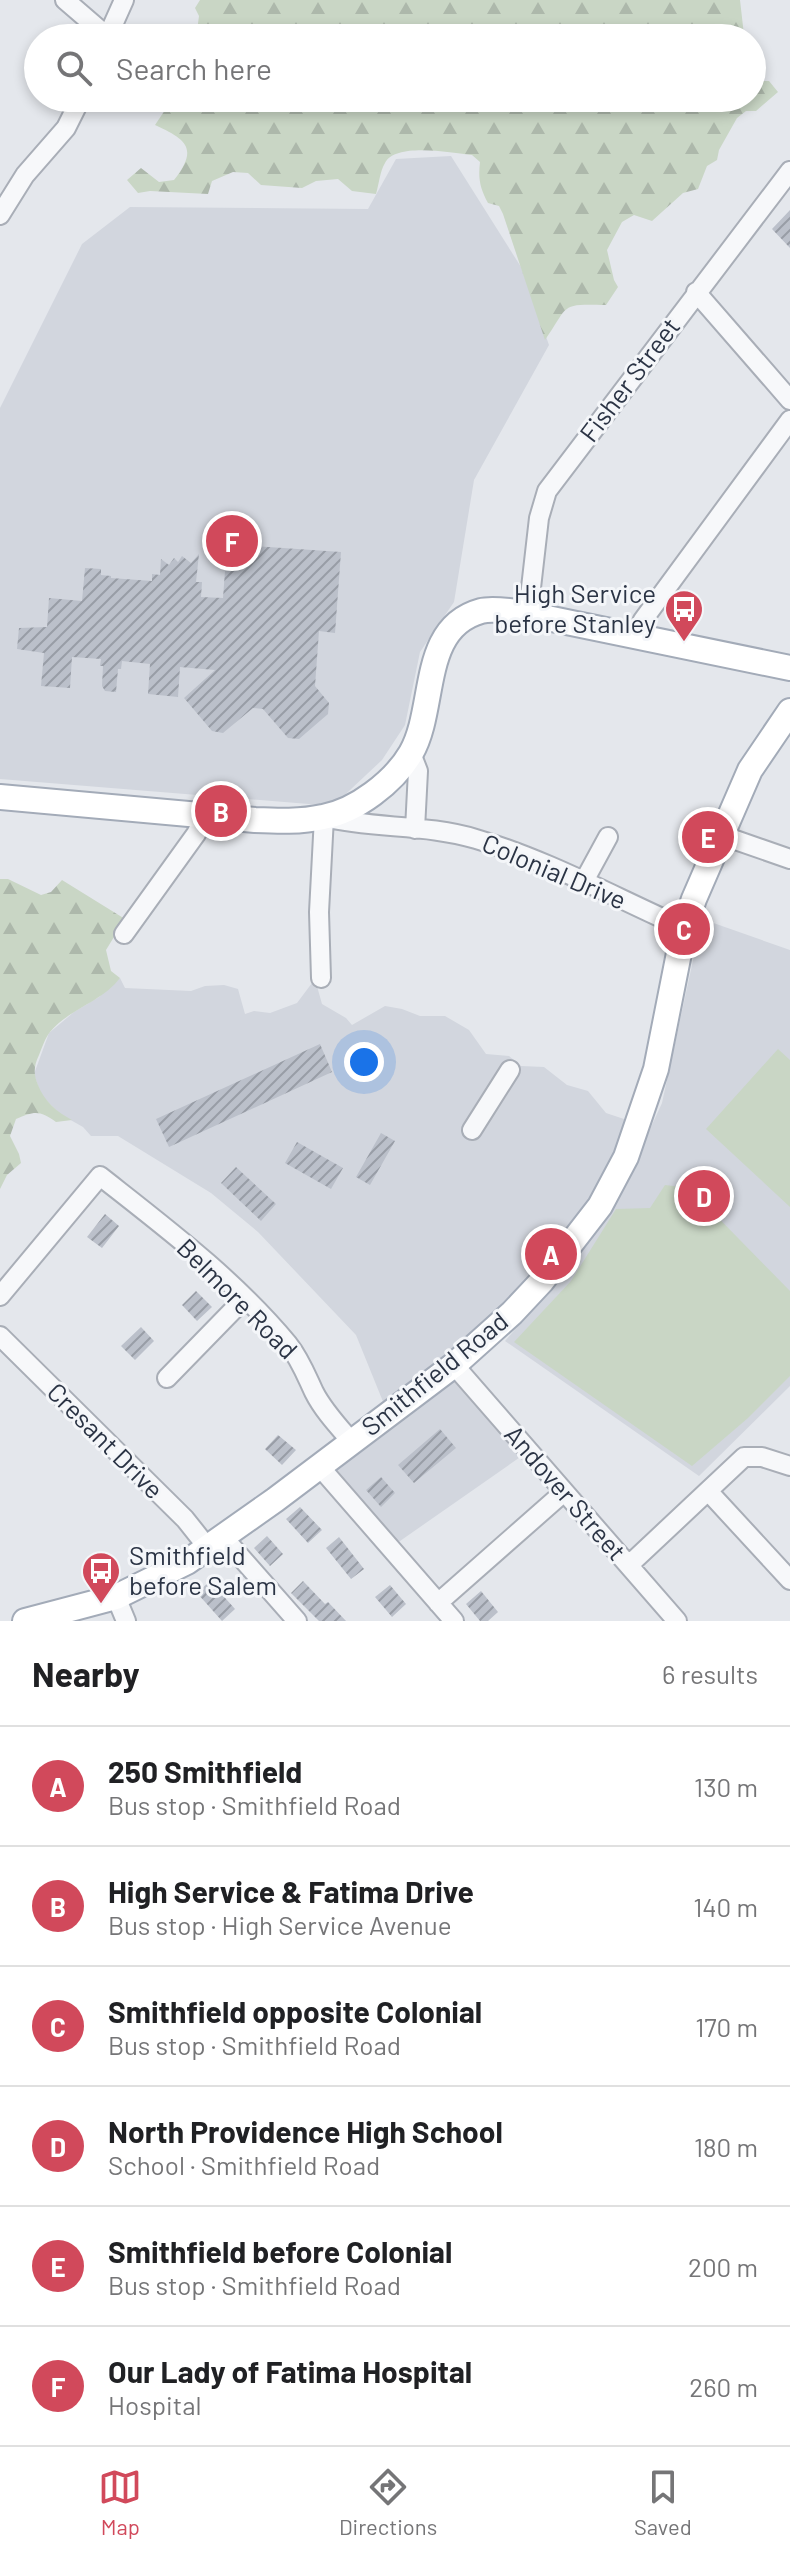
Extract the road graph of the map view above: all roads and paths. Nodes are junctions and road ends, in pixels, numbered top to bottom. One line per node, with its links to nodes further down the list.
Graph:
1 (65, 0): 3 (street)
2 (124, 0): 4 (street)
3 (92, 24)
4 (114, 24)
5 (74, 112): 7 (street)
6 (789, 176): 8 (street, Fisher Street)
7 (0, 215)
8 (696, 292): 9 (street); 11 (street, Fisher Street)
9 (790, 400)
10 (790, 420): 12 (street)
11 (528, 614): 12 (main road); 15 (main road)
12 (635, 636): 13 (main road)
13 (790, 668)
14 (790, 711): 20 (main road, Smithfield Road)
15 (411, 753): 18 (main road); 19 (street)
16 (0, 797): 17 (main road)
17 (205, 816): 18 (main road); 25 (street)
18 (324, 817): 19 (street, Colonial Drive); 26 (street)
19 (415, 829): 23 (street, Colonial Drive)
20 (721, 835): 22 (street); 24 (main road, Smithfield Road)
21 (608, 837): 23 (street)
22 (790, 859)
23 (583, 883): 24 (street, Colonial Drive)
24 (684, 928): 32 (main road, Smithfield Road)
25 (124, 934)
26 (321, 978)
27 (510, 1070): 28 (street)
28 (472, 1130)
29 (0, 1296): 30 (street, Belmore Road)
30 (244, 1299): 33 (street); 34 (street, Belmore Road)
31 (0, 1336): 39 (street, Cresant Drive)
32 (454, 1365): 34 (main road, Smithfield Road); 38 (street, Andover Street)
33 (167, 1378)
34 (351, 1441): 36 (main road, Smithfield Road)
35 (790, 1466): 37 (street)
36 (320, 1467): 39 (main road, Smithfield Road); 43 (street)
37 (708, 1491): 40 (street); 41 (street)
38 (564, 1492): 40 (street, Andover Street); 43 (street)
39 (216, 1542): 42 (main road, Smithfield Road); 46 (street, Cresant Drive)
40 (629, 1565): 48 (street, Andover Street)
41 (790, 1580)
42 (116, 1597): 44 (main road, Smithfield Road); 45 (street)
43 (438, 1603): 47 (street)
44 (25, 1621)
45 (126, 1621)
46 (297, 1621)
47 (454, 1621)
48 (677, 1621)

